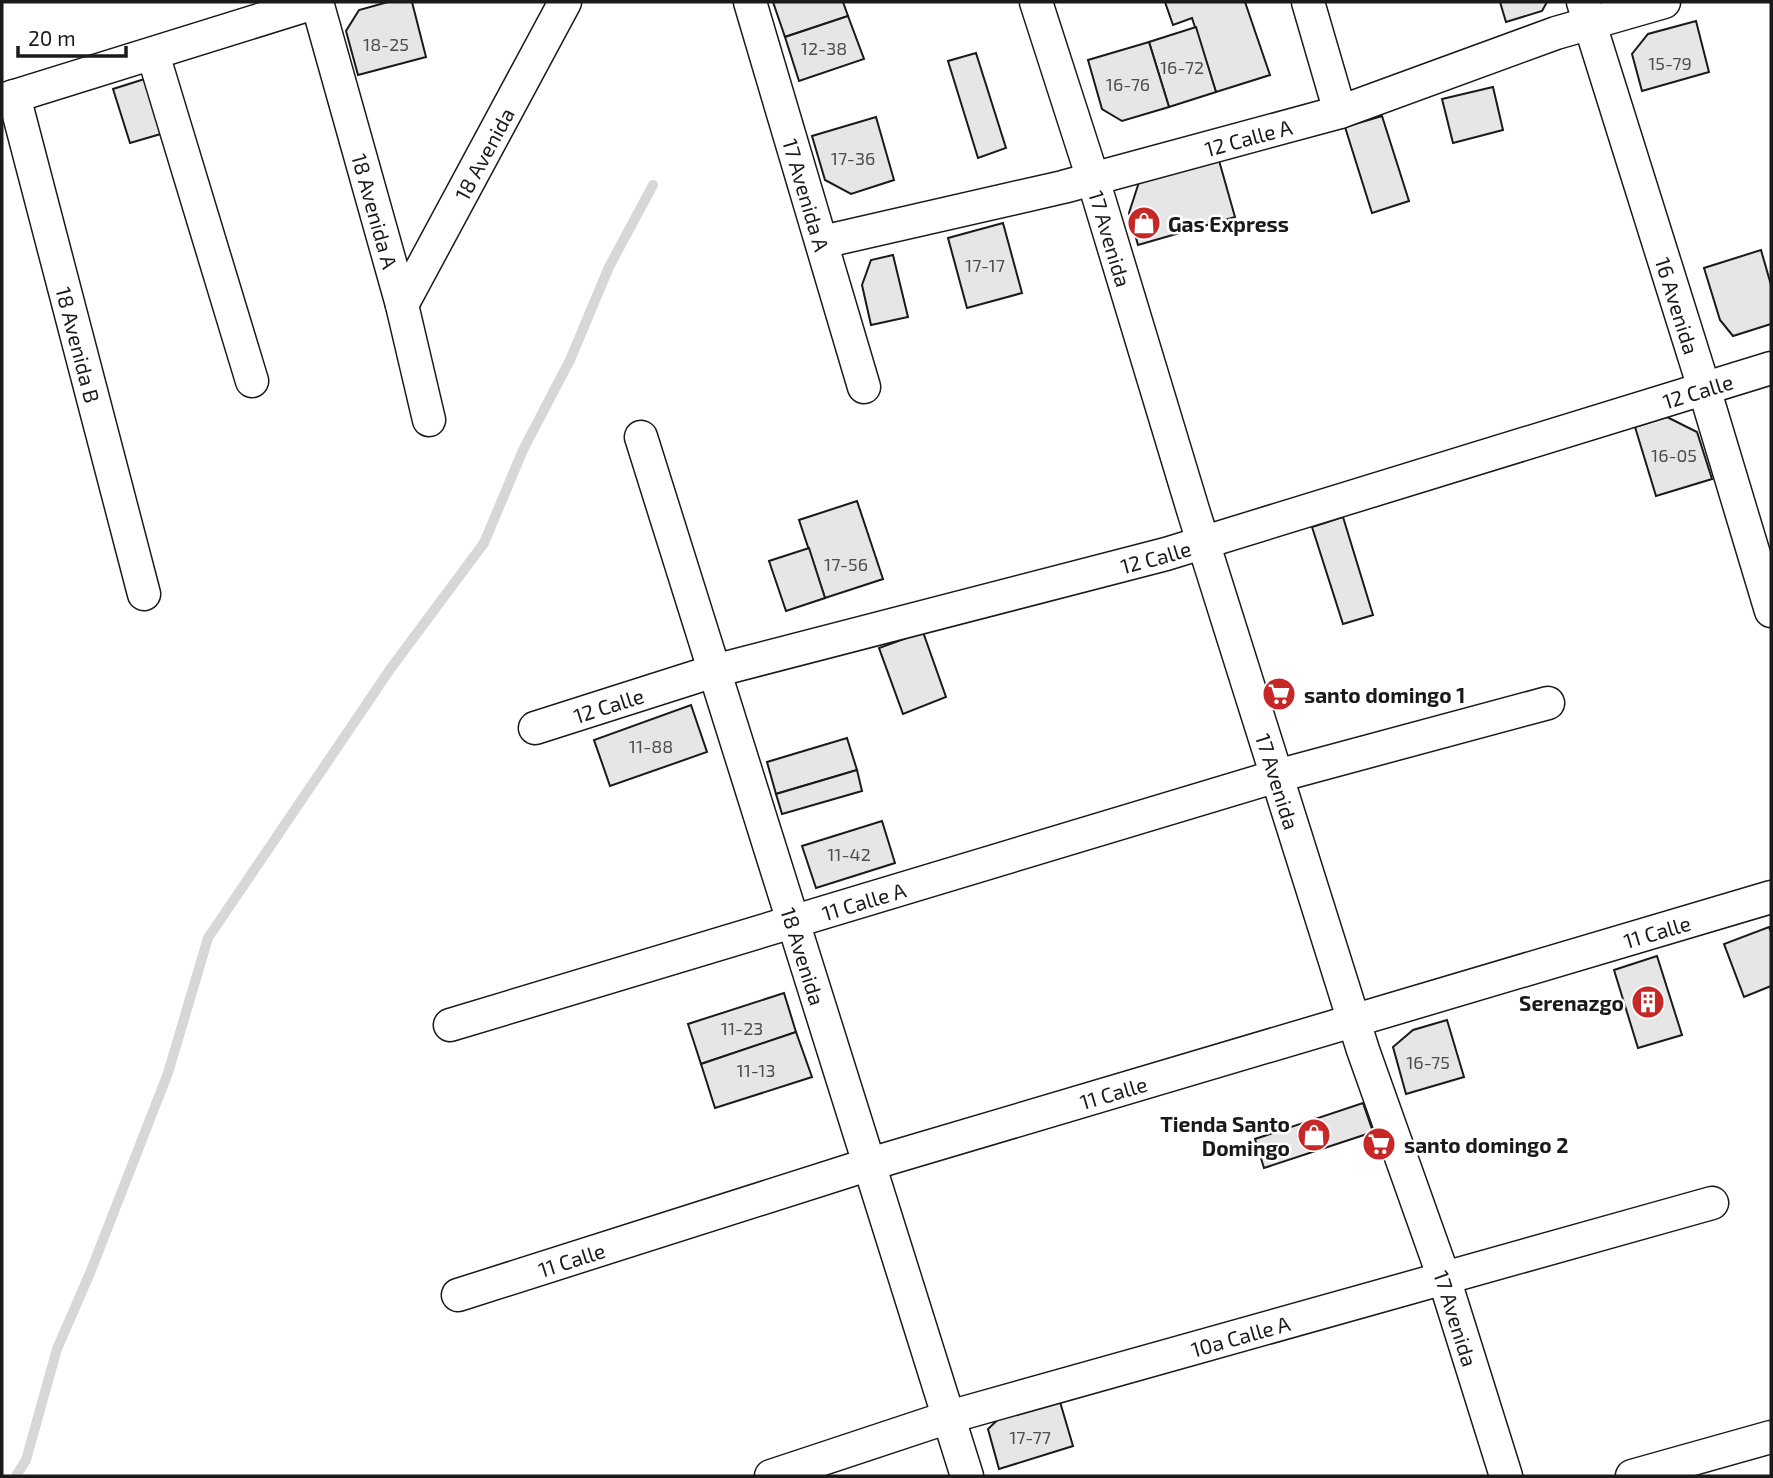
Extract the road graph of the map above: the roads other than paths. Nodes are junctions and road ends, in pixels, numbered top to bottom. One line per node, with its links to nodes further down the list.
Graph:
1 (317, 2): 8 (street); 13 (street, 18 Avenida A)
2 (565, 2): 13 (street, 18 Avenida)
3 (750, 2): 12 (street, 17 Avenida A)
4 (1036, 2): 11 (street, 17 Avenida)
5 (1308, 2): 10 (street)
6 (1664, 2): 7 (street, 12 Calle A)
7 (1586, 12): 10 (street, 12 Calle A); 17 (street, 16 Avenida)
8 (153, 54): 9 (street); 15 (street)
9 (8, 98): 21 (street, 18 Avenida B)
10 (1340, 112): 11 (street, 12 Calle A)
11 (1093, 179): 12 (street, 12 Calle A); 20 (street, 17 Avenida)
12 (822, 242): 16 (street, 17 Avenida A)
13 (402, 305): 18 (street, 18 Avenida A)
14 (1771, 368): 17 (street, 12 Calle)
15 (252, 381)
16 (864, 387)
17 (1704, 388): 20 (street, 12 Calle); 22 (street, 16 Avenida)
18 (429, 420)
19 (640, 437): 23 (street, 18 Avenida)
20 (1204, 543): 23 (street, 12 Calle); 26 (street, 17 Avenida)
21 (144, 594)
22 (1771, 611)
23 (714, 671): 25 (street, 12 Calle); 28 (street, 18 Avenida)
24 (1548, 704): 26 (street, 11 Calle A)
25 (534, 729)
26 (1277, 776): 28 (street, 11 Calle A); 29 (street, 17 Avenida)
27 (1771, 897): 29 (street, 11 Calle)
28 (793, 923): 30 (street, 11 Calle A); 31 (street, 18 Avenida)
29 (1354, 1021): 31 (street, 11 Calle); 33 (street, 17 Avenida)
30 (450, 1025)
31 (870, 1164): 34 (street, 11 Calle); 35 (street, 18 Avenida)
32 (1712, 1203): 33 (street, 10a Calle A)
33 (1444, 1279): 35 (street, 10a Calle A); 40 (street, 17 Avenida)
34 (458, 1295)
35 (949, 1417): 38 (street, 10a Calle A); 39 (street, 18 Avenida)
36 (1771, 1437): 37 (street)
37 (1671, 1471): 41 (street)
38 (771, 1476)
39 (967, 1476)
40 (1506, 1476)
41 (1632, 1476)

